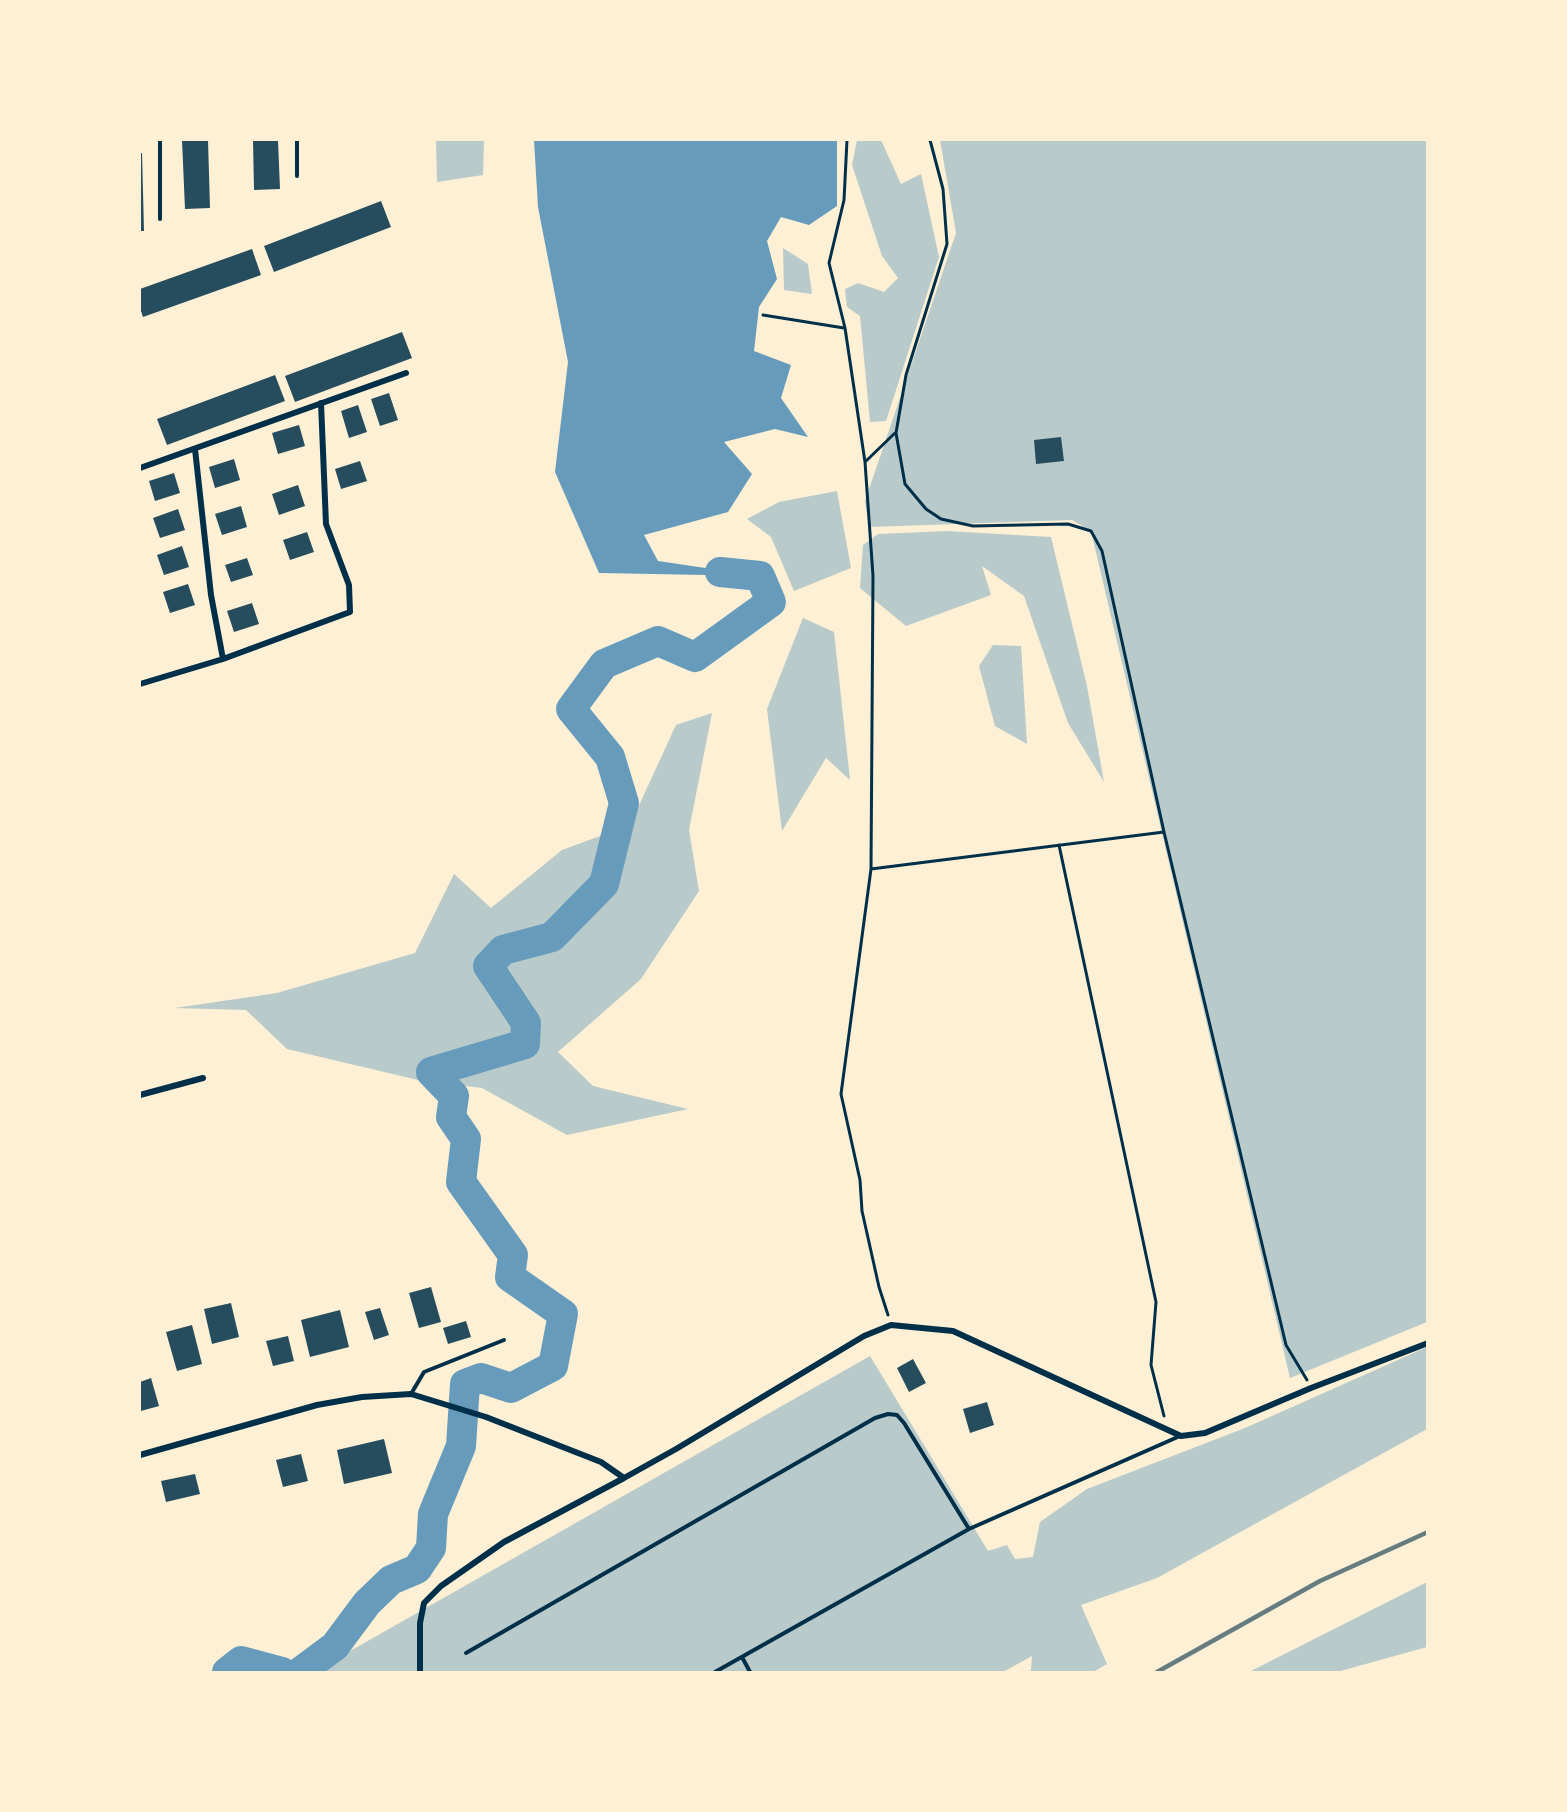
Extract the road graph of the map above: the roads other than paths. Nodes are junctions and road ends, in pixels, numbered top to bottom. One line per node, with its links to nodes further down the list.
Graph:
1 (160, 140): 4 (lane)
2 (297, 140): 3 (lane)
3 (297, 176)
4 (160, 219)
5 (406, 373): 6 (street)
6 (321, 403): 7 (street); 9 (street)
7 (195, 449): 8 (street); 9 (street)
8 (140, 468)
9 (223, 659): 10 (street)
10 (140, 684)
11 (203, 1077): 12 (street)
12 (140, 1095)
13 (504, 1340): 15 (lane)
14 (1428, 1343): 16 (street)
15 (411, 1394): 17 (street); 18 (street)
16 (1181, 1436): 18 (street); 19 (lane)
17 (140, 1455)
18 (624, 1478): 22 (street)
19 (969, 1529): 20 (lane); 21 (lane)
20 (466, 1653)
21 (742, 1657): 23 (lane); 24 (lane)
22 (420, 1672)
23 (715, 1672)
24 (750, 1672)

